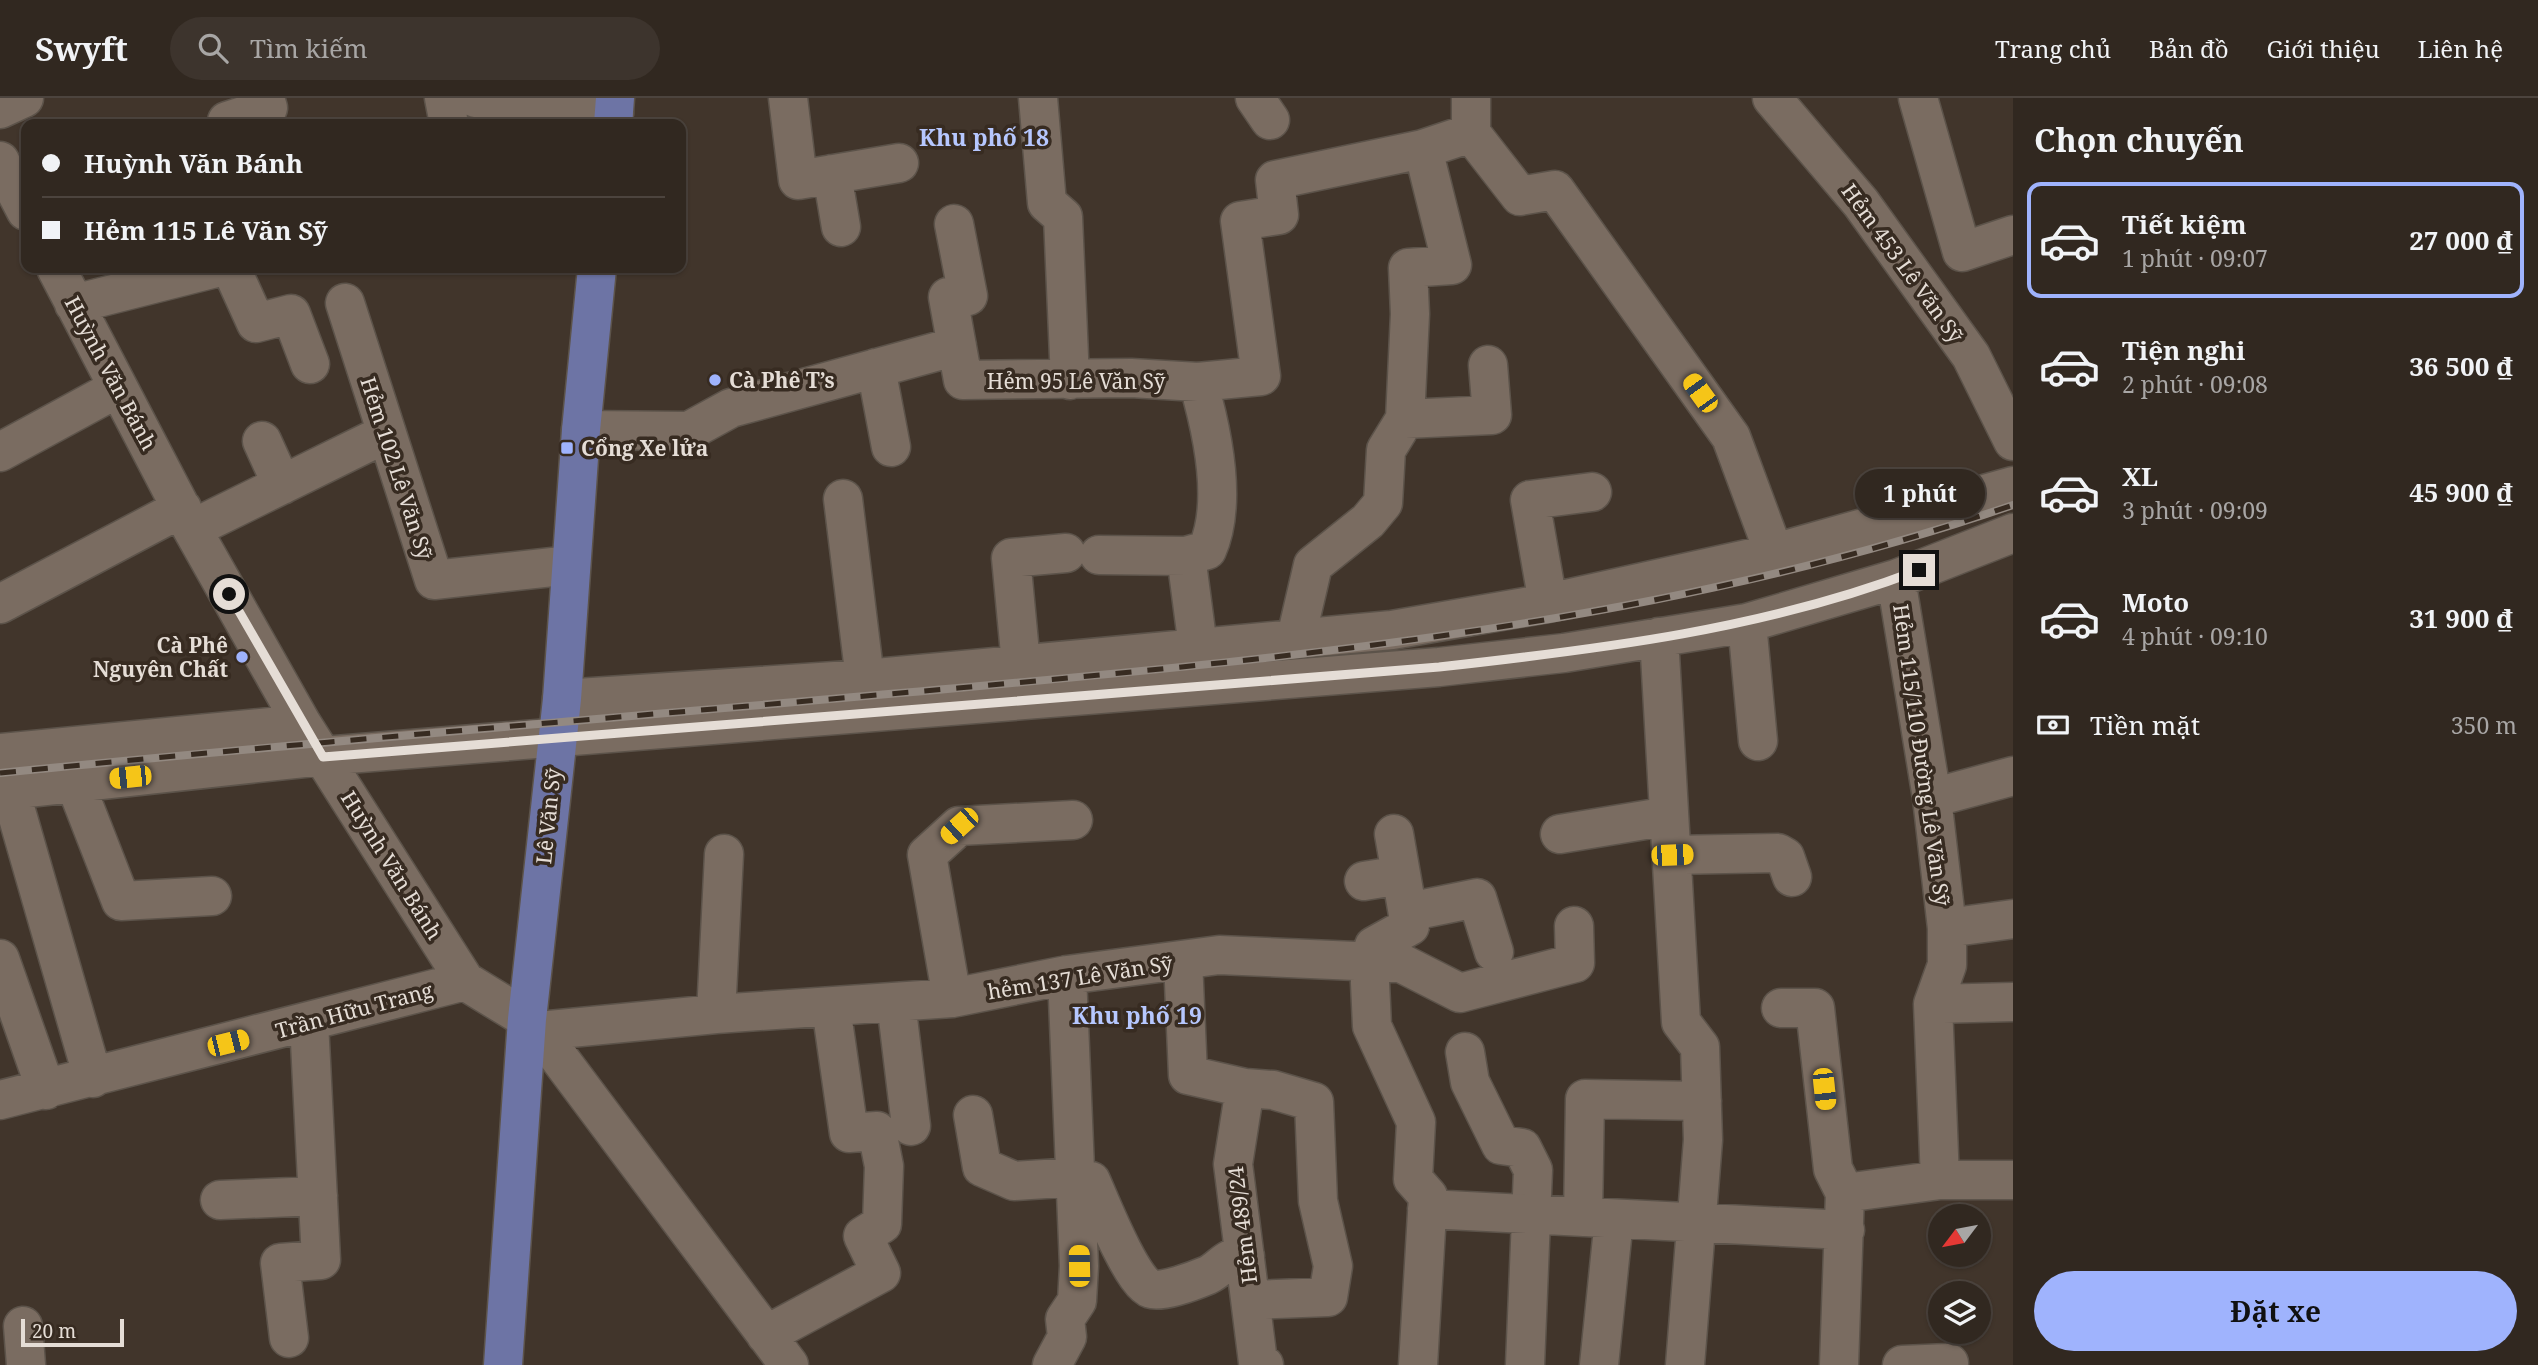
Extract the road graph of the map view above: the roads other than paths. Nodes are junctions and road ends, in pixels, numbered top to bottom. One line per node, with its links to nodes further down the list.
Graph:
1 (24, 98): 9 (street)
2 (265, 98): 12 (street)
3 (444, 98): 13 (street)
4 (477, 98): 10 (street)
5 (788, 98): 17 (street)
6 (1038, 98): 32 (street)
7 (1772, 98): 39 (street, Hẻm 453 Lê Văn Sỹ)
8 (1918, 98): 21 (street)
9 (0, 109)
10 (614, 112)
11 (1471, 115): 14 (street); 48 (street)
12 (233, 119)
13 (448, 119)
14 (1423, 149): 33 (street, Hẻm 95 Lê Văn Sỹ); 35 (street)
15 (0, 160): 18 (street)
16 (899, 163): 17 (street)
17 (832, 174): 20 (street)
18 (17, 212)
19 (954, 224): 28 (street, Hẻm 95 Lê Văn Sỹ)
20 (841, 227)
21 (2013, 235)
22 (58, 273): 27 (street, Huỳnh Văn Bánh)
23 (196, 273): 27 (street)
24 (233, 273): 29 (street)
25 (597, 273): 36 (main road, Lê Văn Sỹ)
26 (345, 303): 37 (street, Hẻm 102 Lê Văn Sỹ)
27 (74, 304): 34 (street, Huỳnh Văn Bánh)
28 (957, 346): 31 (street); 32 (street, Hẻm 95 Lê Văn Sỹ)
29 (310, 364)
30 (1488, 365): 35 (street)
31 (876, 368): 36 (street); 40 (street)
32 (1070, 380): 33 (street, Hẻm 95 Lê Văn Sỹ)
33 (1198, 382): 49 (street)
34 (118, 388): 41 (street); 46 (street, Huỳnh Văn Bánh)
35 (1405, 419): 56 (street)
36 (582, 430): 50 (main road, Lê Văn Sỹ)
37 (385, 434): 42 (street); 50 (street, Hẻm 102 Lê Văn Sỹ)
38 (262, 441): 42 (street)
39 (2013, 441)
40 (891, 447)
41 (0, 452)
42 (282, 485): 46 (street)
43 (2013, 486): 48 (street)
44 (1592, 492): 52 (street)
45 (842, 499): 59 (street)
46 (187, 518): 53 (street); 61 (street, Huỳnh Văn Bánh)
47 (2013, 533): 51 (street)
48 (1774, 553): 52 (street)
49 (1186, 556): 57 (street); 58 (street)
50 (571, 565): 60 (main road, Lê Văn Sỹ)
51 (1896, 579): 54 (street); 69 (street, Hẻm 115/110 Đường Lê Văn Sỹ)
52 (1548, 603): 56 (street)
53 (0, 604)
54 (1747, 623): 55 (street); 63 (street)
55 (1659, 637): 62 (street); 70 (street)
56 (1296, 638): 57 (street)
57 (1198, 647): 58 (street)
58 (1021, 664): 59 (street)
59 (865, 679): 60 (street)
60 (562, 699): 62 (main road, Lê Văn Sỹ)
61 (302, 724): 64 (street); 65 (street, Huỳnh Văn Bánh)
62 (556, 740): 65 (street); 98 (main road, Lê Văn Sỹ)
63 (1758, 741)
64 (0, 753)
65 (323, 757): 67 (street); 89 (street, Huỳnh Văn Bánh)
66 (2013, 776): 69 (street)
67 (75, 783): 68 (street); 79 (street)
68 (5, 790): 100 (street)
69 (1932, 798): 83 (street, Hẻm 115/110 Đường Lê Văn Sỹ)
70 (1669, 816): 73 (street); 75 (street)
71 (1073, 820): 90 (street)
72 (1394, 834): 76 (street)
73 (1560, 834)
74 (724, 853): 96 (street)
75 (1672, 855): 77 (street); 104 (street)
76 (1401, 875): 78 (street); 80 (street)
77 (1792, 877)
78 (1364, 881)
79 (212, 896)
80 (1408, 912): 84 (street); 87 (street)
81 (2013, 919): 83 (street)
82 (1574, 926): 87 (street, hẻm 137 Lê Văn Sỹ)
83 (1947, 928): 93 (street, Hẻm 115/110 Đường Lê Văn Sỹ)
84 (1494, 952)
85 (0, 959): 102 (street)
86 (1183, 960): 87 (street, hẻm 137 Lê Văn Sỹ); 88 (street, hẻm 137 Lê Văn Sỹ); 101 (street)
87 (1369, 961): 112 (street)
88 (1067, 975): 90 (street, hẻm 137 Lê Văn Sỹ); 107 (street)
89 (465, 981): 97 (street, Trần Hữu Trang); 98 (street, Huỳnh Văn Bánh)
90 (952, 998): 91 (street, hẻm 137 Lê Văn Sỹ)
91 (896, 1002): 94 (street, hẻm 137 Lê Văn Sỹ); 106 (street)
92 (2013, 1002): 93 (street)
93 (1933, 1004): 108 (street, Hẻm 115/110 Đường Lê Văn Sỹ)
94 (831, 1007): 96 (street, hẻm 137 Lê Văn Sỹ); 120 (street)
95 (1781, 1008): 113 (street)
96 (716, 1014): 98 (street, hẻm 137 Lê Văn Sỹ)
97 (309, 1022): 100 (street, Trần Hữu Trang); 110 (street)
98 (533, 1025): 120 (street, Huỳnh Văn Bánh); 124 (main road, Lê Văn Sỹ)
99 (1465, 1052): 114 (street)
100 (93, 1078): 102 (street, Trần Hữu Trang)
101 (1244, 1088): 117 (street, Hẻm 489/24); 118 (street)
102 (46, 1090): 103 (street, Trần Hữu Trang)
103 (0, 1100)
104 (1702, 1101): 115 (street); 116 (street)
105 (973, 1115): 107 (street)
106 (911, 1126)
107 (1077, 1177): 117 (street); 126 (street)
108 (1940, 1180): 109 (street); 113 (street)
109 (2013, 1180)
110 (318, 1196): 111 (street); 121 (street)
111 (220, 1200)
112 (1427, 1203): 114 (street); 128 (street)
113 (1845, 1212): 116 (street); 132 (street)
114 (1531, 1214): 115 (street); 129 (street)
115 (1599, 1218): 116 (street); 130 (street)
116 (1696, 1223): 131 (street)
117 (1245, 1256): 118 (street, Hẻm 489/24)
118 (1251, 1300): 127 (street, Hẻm 489/24)
119 (23, 1326): 123 (street)
120 (766, 1335): 125 (street, Huỳnh Văn Bánh)
121 (289, 1338)
122 (1949, 1363): 133 (street)
123 (26, 1365)
124 (503, 1365)
125 (789, 1365)
126 (1052, 1365)
127 (1264, 1365)
128 (1418, 1365)
129 (1525, 1365)
130 (1599, 1365)
131 (1685, 1365)
132 (1839, 1365)
133 (1902, 1365)

